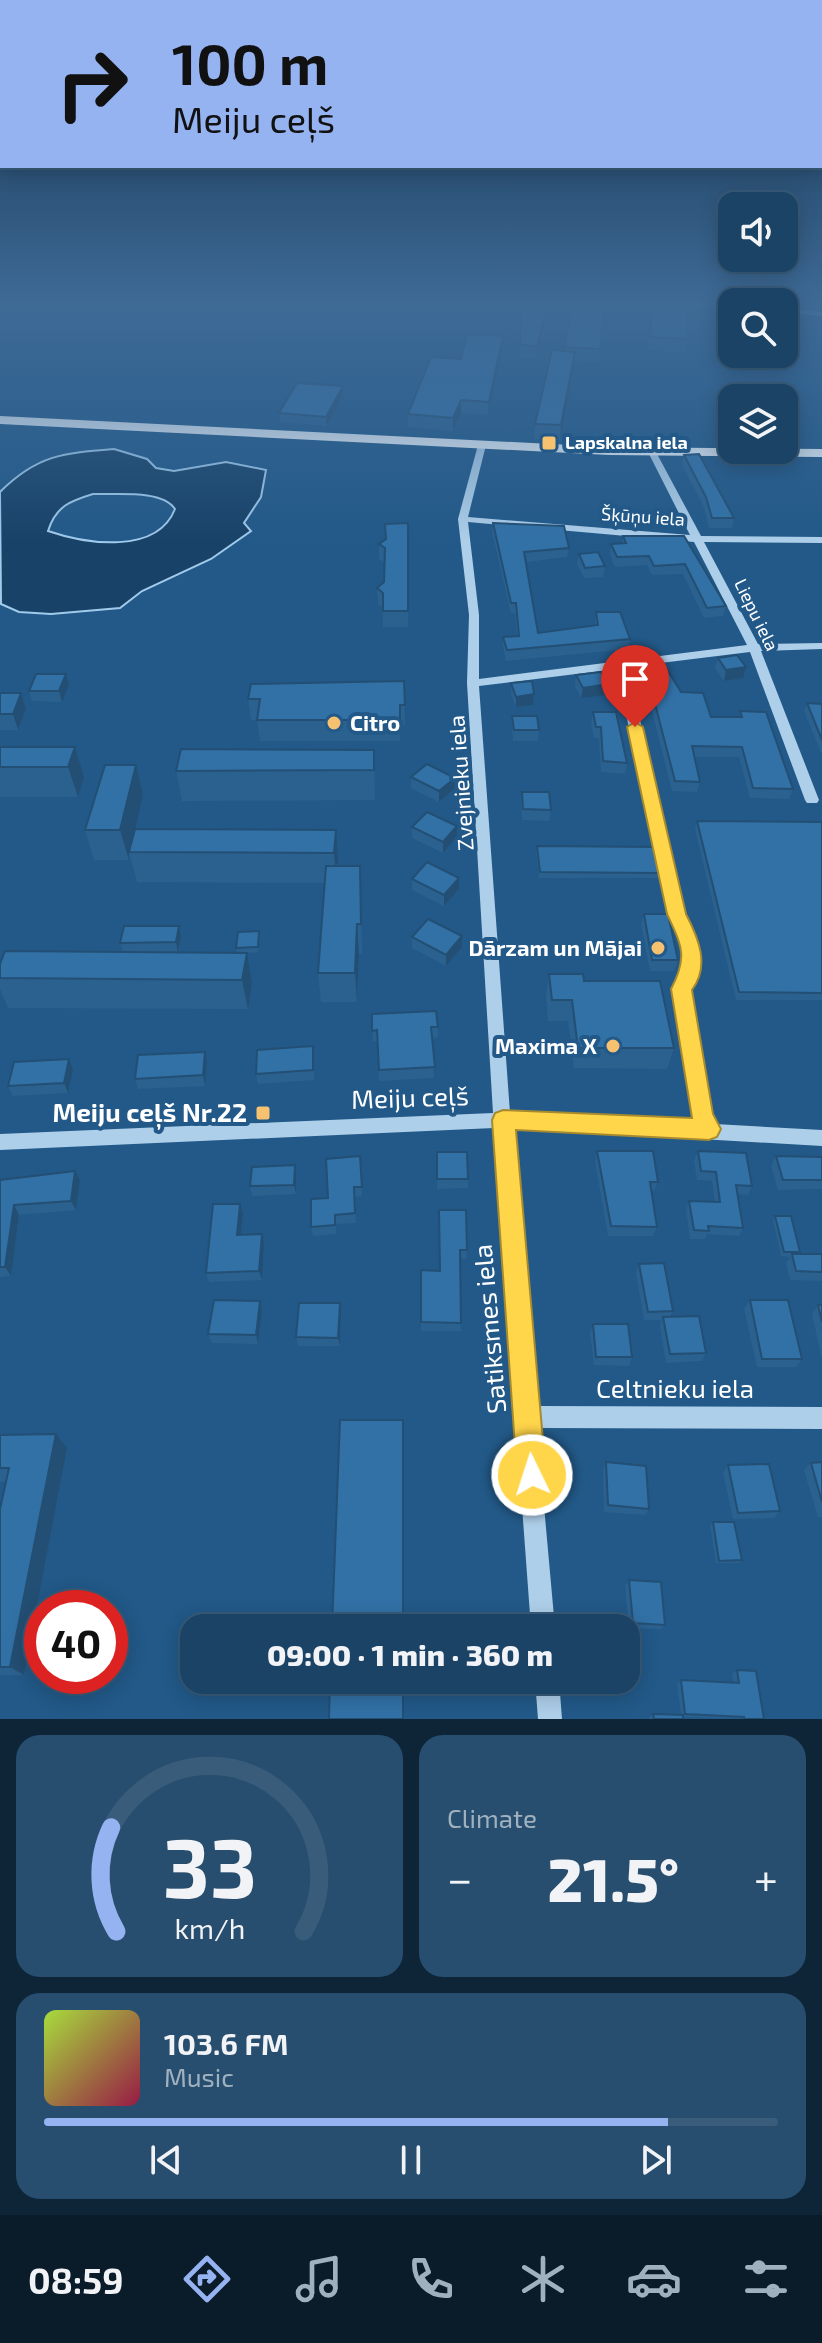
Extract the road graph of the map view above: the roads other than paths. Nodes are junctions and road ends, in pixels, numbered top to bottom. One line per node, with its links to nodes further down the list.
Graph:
1 (0, 420): 2 (main road)
2 (482, 445): 3 (main road); 5 (street, Zvejnieku iela)
3 (652, 452): 4 (main road); 6 (street, Liepu iela)
4 (822, 453)
5 (463, 519): 6 (street, Šķūņu iela); 11 (street, Zvejnieku iela)
6 (696, 537): 7 (street, Šķūņu iela); 9 (street, Liepu iela)
7 (822, 540)
8 (822, 646): 9 (street)
9 (754, 648): 10 (street); 12 (street, Liepu iela)
10 (621, 664): 11 (street); 14 (street)
11 (473, 683): 13 (street, Zvejnieku iela)
12 (812, 800)
13 (503, 1120): 14 (street, Meiju ceļš); 16 (street, Meiju ceļš); 17 (street, Satiksmes iela)
14 (709, 1129): 15 (street, Meiju ceļš)
15 (822, 1138)
16 (0, 1142)
17 (528, 1417): 18 (street, Celtnieku iela); 19 (street, Satiksmes iela)
18 (822, 1418)
19 (542, 1614)
20 (548, 1694): 21 (street)
21 (550, 1719)

